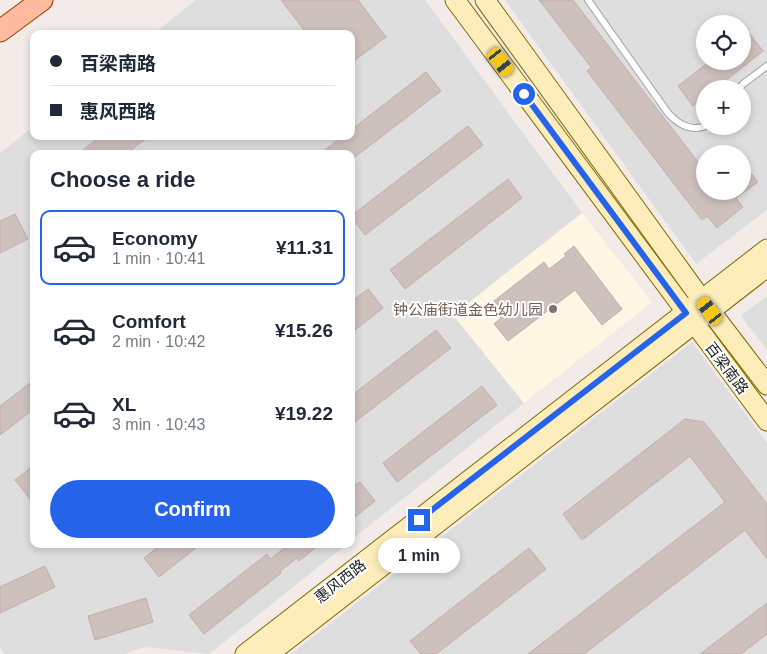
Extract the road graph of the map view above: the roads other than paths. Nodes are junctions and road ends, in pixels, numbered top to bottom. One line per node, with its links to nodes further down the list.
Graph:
1 (42, 0): 5 (main road)
2 (455, 0): 12 (street, 百梁南路)
3 (484, 0): 11 (street, 百梁南路)
4 (588, 0): 8 (lane)
5 (0, 32)
6 (767, 66): 7 (lane)
7 (750, 80)
8 (696, 128)
9 (767, 249): 11 (street)
10 (767, 267): 11 (street)
11 (706, 305): 12 (street); 13 (street, 百梁南路)
12 (690, 318): 14 (street, 百梁南路); 15 (street, 惠风西路); 16 (street)
13 (767, 386)
14 (767, 422)
15 (245, 654)
16 (269, 654)

